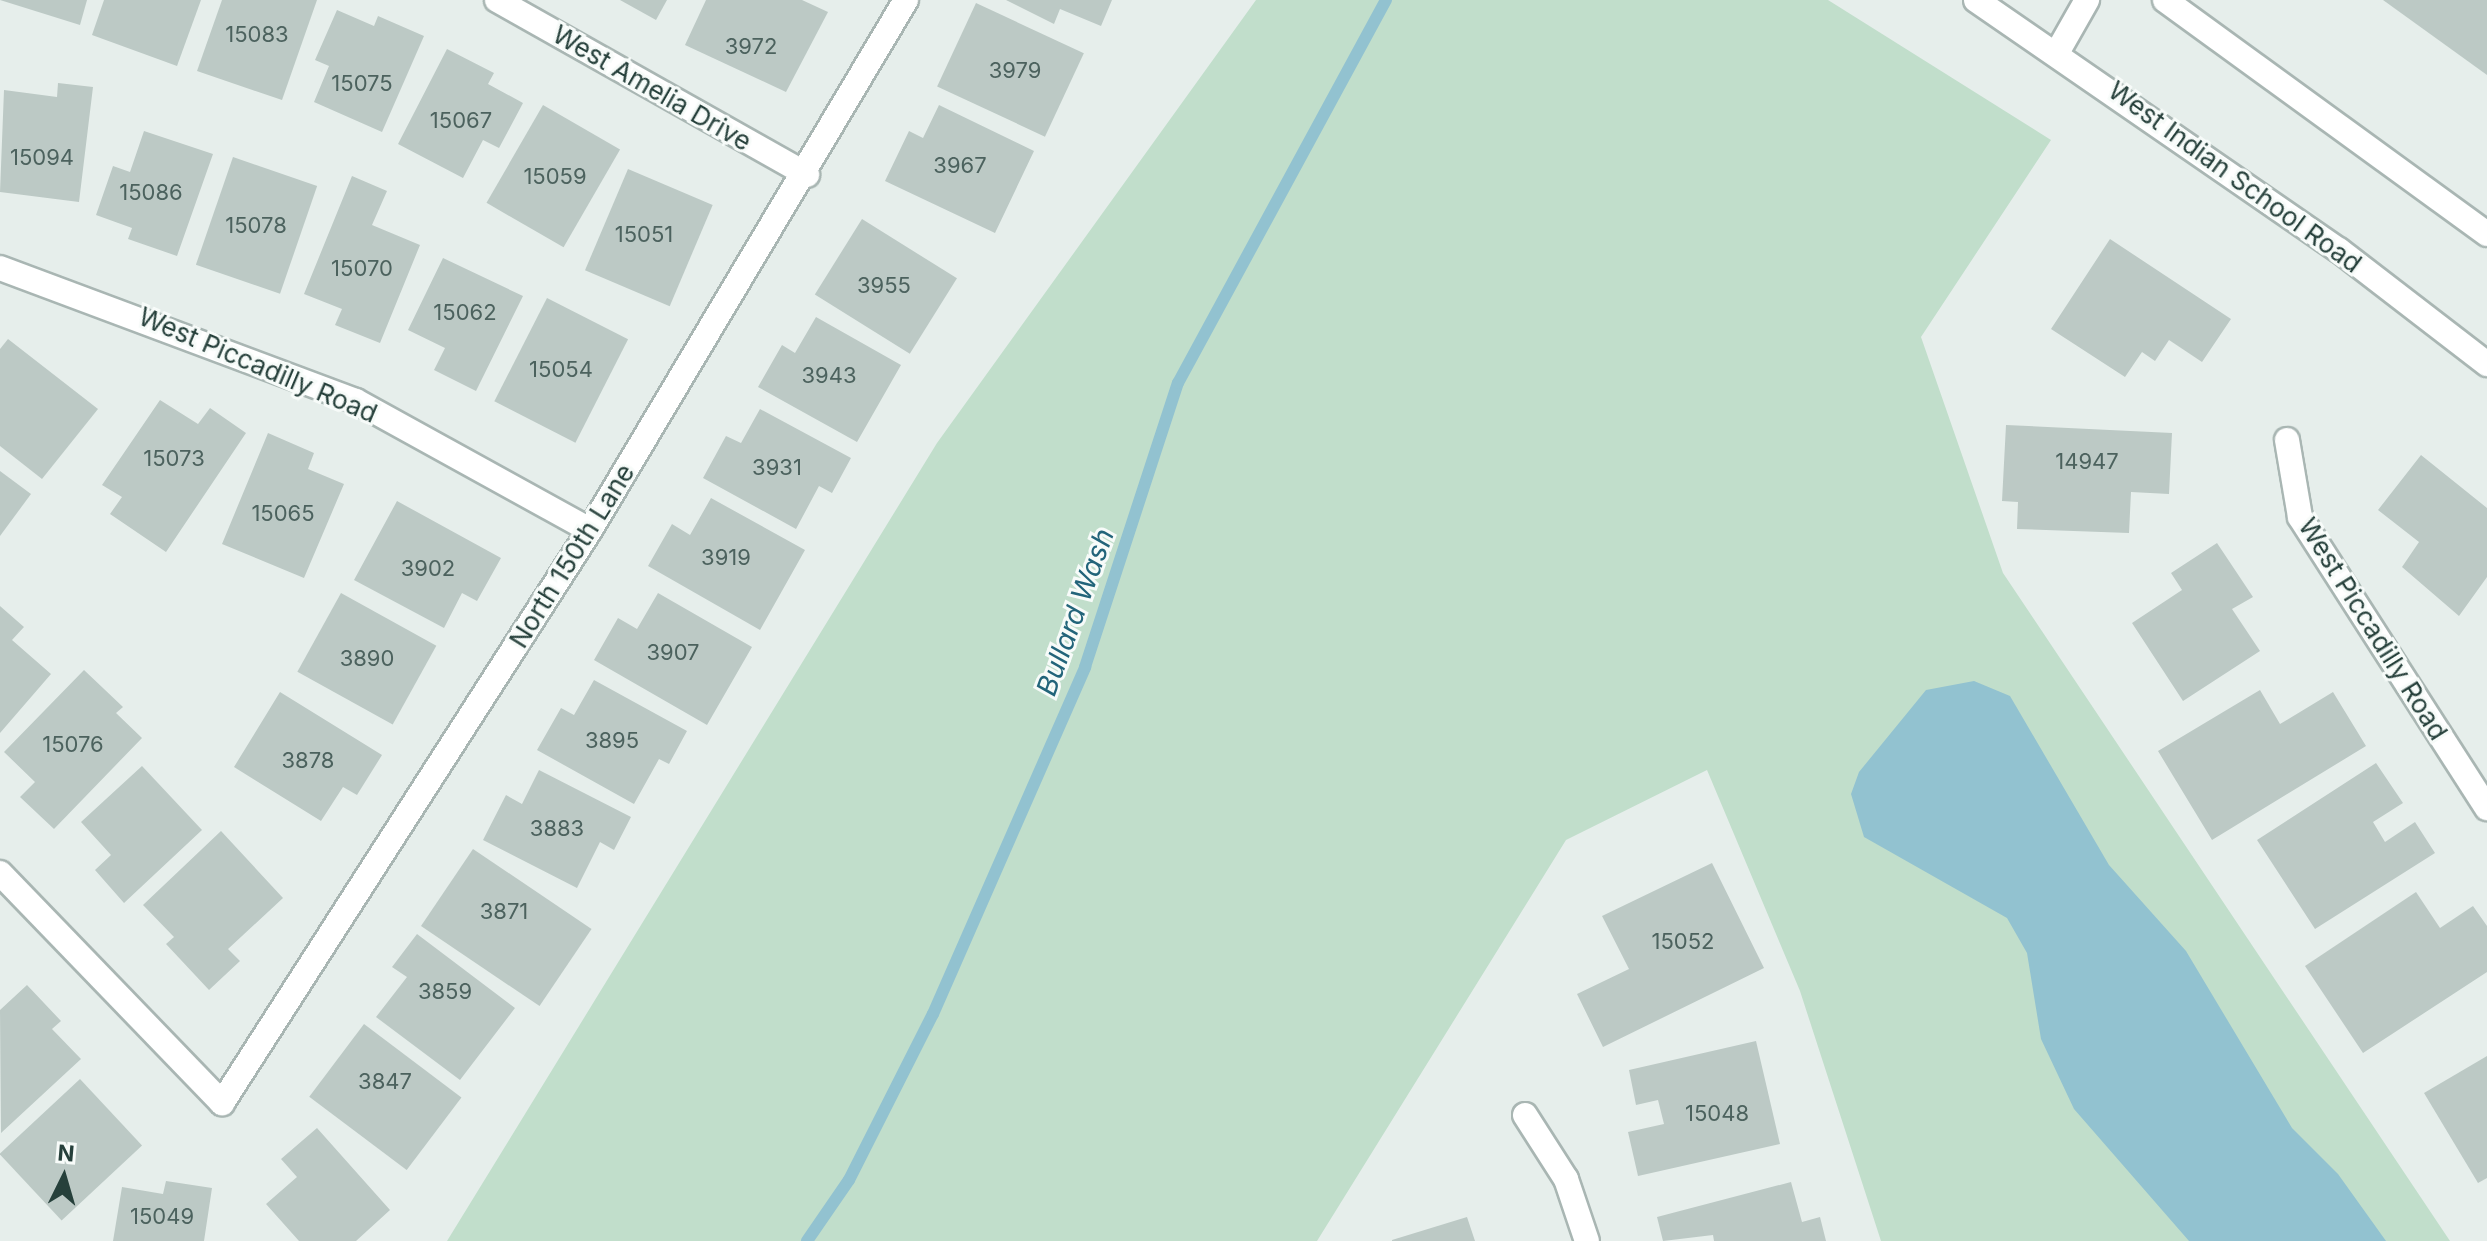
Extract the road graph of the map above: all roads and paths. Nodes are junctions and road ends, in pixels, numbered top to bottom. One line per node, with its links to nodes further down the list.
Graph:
1 (497, 0): 7 (street, West Amelia Drive)
2 (906, 0): 7 (street, North 150th Lane)
3 (1976, 0): 6 (street, West Indian School Road)
4 (2087, 0): 6 (street)
5 (2165, 0): 8 (street)
6 (2058, 51): 10 (street, West Indian School Road)
7 (807, 175): 12 (street, North 150th Lane)
8 (2487, 234)
9 (0, 268): 12 (street, West Piccadilly Road)
10 (2487, 364)
11 (2287, 440): 13 (street, West Piccadilly Road)
12 (590, 530): 14 (street, North 150th Lane)
13 (2487, 808)
14 (0, 873)
15 (1525, 1115): 16 (street)
16 (1587, 1241)

